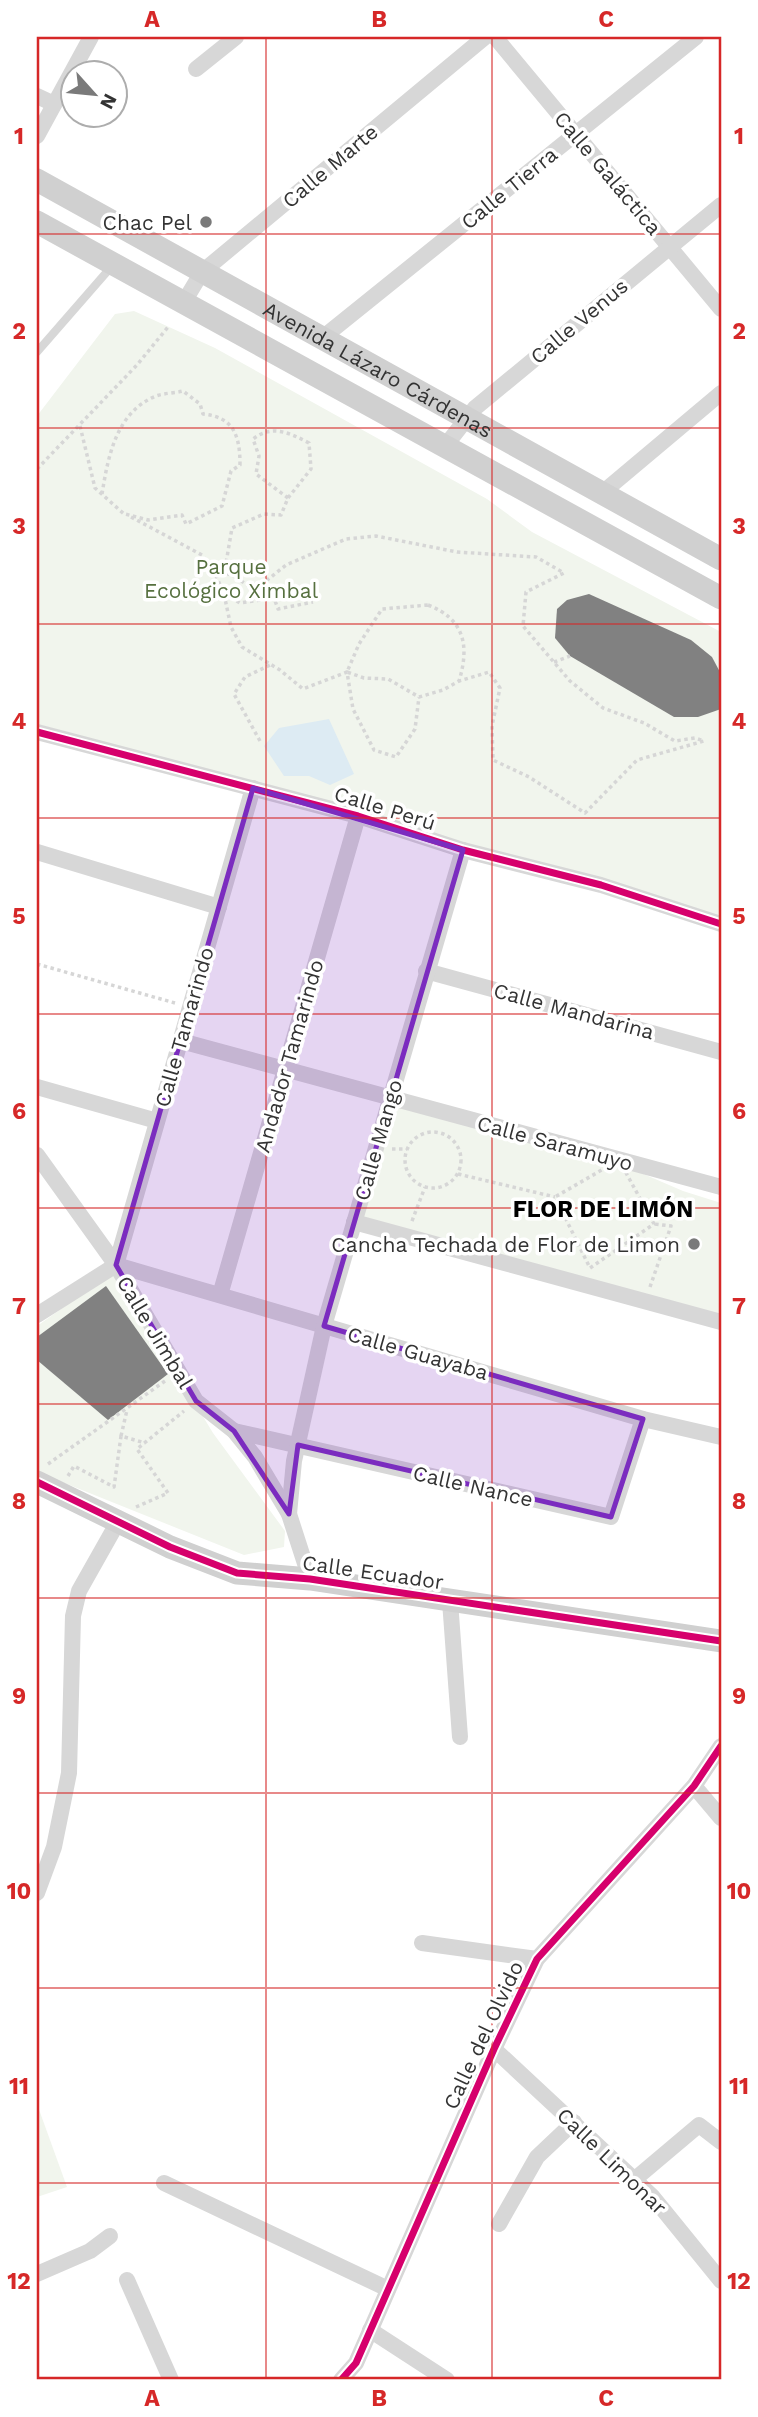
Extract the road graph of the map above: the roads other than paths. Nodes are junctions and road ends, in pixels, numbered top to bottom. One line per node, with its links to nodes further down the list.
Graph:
1 (91, 37): 8 (street)
2 (236, 37): 6 (street)
3 (485, 37): 16 (street, Calle Marte)
4 (495, 37): 9 (street, Calle Galáctica)
5 (696, 37): 9 (street, Calle Tierra)
6 (196, 69)
7 (37, 96): 8 (street)
8 (54, 104): 10 (street)
9 (576, 134): 14 (street, Calle Galáctica); 19 (street, Calle Tierra)
10 (37, 136)
11 (37, 180): 16 (main road, Avenida Lázaro Cárdenas)
12 (721, 205): 14 (street, Calle Venus)
13 (37, 222): 15 (main road, Avenida Lázaro Cárdenas)
14 (669, 247): 18 (street, Calle Galáctica); 22 (street, Calle Venus)
15 (114, 264): 17 (main road, Avenida Lázaro Cárdenas); 20 (lane)
16 (202, 272): 17 (street, Calle Marte); 19 (main road, Avenida Lázaro Cárdenas)
17 (184, 302): 23 (main road, Avenida Lázaro Cárdenas)
18 (721, 309)
19 (321, 340): 22 (main road, Avenida Lázaro Cárdenas)
20 (37, 352)
21 (721, 393): 24 (street)
22 (467, 419): 23 (street, Calle Venus); 24 (main road, Avenida Lázaro Cárdenas)
23 (446, 445): 26 (main road, Avenida Lázaro Cárdenas)
24 (602, 493): 25 (main road, Avenida Lázaro Cárdenas)
25 (633, 510): 26 (main road); 27 (main road, Avenida Lázaro Cárdenas)
26 (618, 539): 28 (main road, Avenida Lázaro Cárdenas)
27 (721, 559)
28 (721, 598)
29 (37, 732): 30 (street, Calle Perú)
30 (253, 788): 31 (street, Calle Perú); 34 (street, Calle Tamarindo)
31 (358, 817): 32 (street, Calle Perú); 39 (street, Andador Tamarindo)
32 (463, 850): 35 (street, Calle Perú); 36 (street, Calle Mango)
33 (37, 852): 34 (street)
34 (219, 906): 37 (street, Calle Tamarindo)
35 (721, 924)
36 (426, 971): 38 (street, Calle Mandarina); 41 (street, Calle Mango)
37 (181, 1041): 39 (street, Calle Saramuyo); 42 (street, Calle Tamarindo)
38 (721, 1052)
39 (285, 1070): 41 (street, Calle Saramuyo); 47 (street, Andador Tamarindo)
40 (37, 1087): 42 (street)
41 (389, 1099): 44 (street, Calle Saramuyo); 45 (street, Calle Mango)
42 (157, 1121): 46 (street, Calle Tamarindo)
43 (37, 1155): 46 (street, Calle Jimbal)
44 (721, 1187)
45 (354, 1222): 49 (street); 50 (street, Calle Mango)
46 (116, 1265): 47 (street, Calle Guayaba); 48 (street); 52 (street, Calle Jimbal)
47 (220, 1295): 50 (street, Calle Guayaba)
48 (37, 1315)
49 (721, 1322)
50 (324, 1326): 51 (street, Calle Guayaba); 54 (street, Calle Mango)
51 (643, 1419): 53 (street, Calle Guayaba); 54 (street, Calle Nance)
52 (234, 1431): 54 (street, Calle Nance); 56 (street, Calle Jimbal)
53 (721, 1437)
54 (298, 1446): 56 (street, Calle Mango)
55 (40, 1475): 57 (main road, Calle Ecuador)
56 (289, 1514): 58 (street, Calle Jimbal)
57 (119, 1520): 58 (main road, Calle Ecuador); 65 (street)
58 (310, 1579): 59 (main road, Calle Ecuador)
59 (450, 1601): 60 (main road, Calle Ecuador); 61 (street)
60 (721, 1641)
61 (460, 1737)
62 (721, 1746): 63 (street, Calle del Olvido)
63 (694, 1786): 64 (street); 67 (street, Calle del Olvido)
64 (721, 1818)
65 (37, 1893)
66 (422, 1943): 67 (street)
67 (537, 1959): 68 (street, Calle del Olvido)
68 (494, 2049): 69 (street, Calle Limonar); 78 (street, Calle del Olvido)
69 (573, 2122): 71 (street, Calle Limonar); 73 (street)
70 (721, 2142): 71 (street)
71 (635, 2179): 77 (street, Calle Limonar)
72 (164, 2183): 78 (street)
73 (499, 2224)
74 (110, 2236): 75 (street)
75 (37, 2274)
76 (127, 2280): 80 (street)
77 (721, 2281)
78 (388, 2289): 79 (street, Calle del Olvido)
79 (370, 2330): 81 (street, Calle del Olvido); 82 (street)
80 (171, 2380)
81 (341, 2380)
82 (447, 2380)

